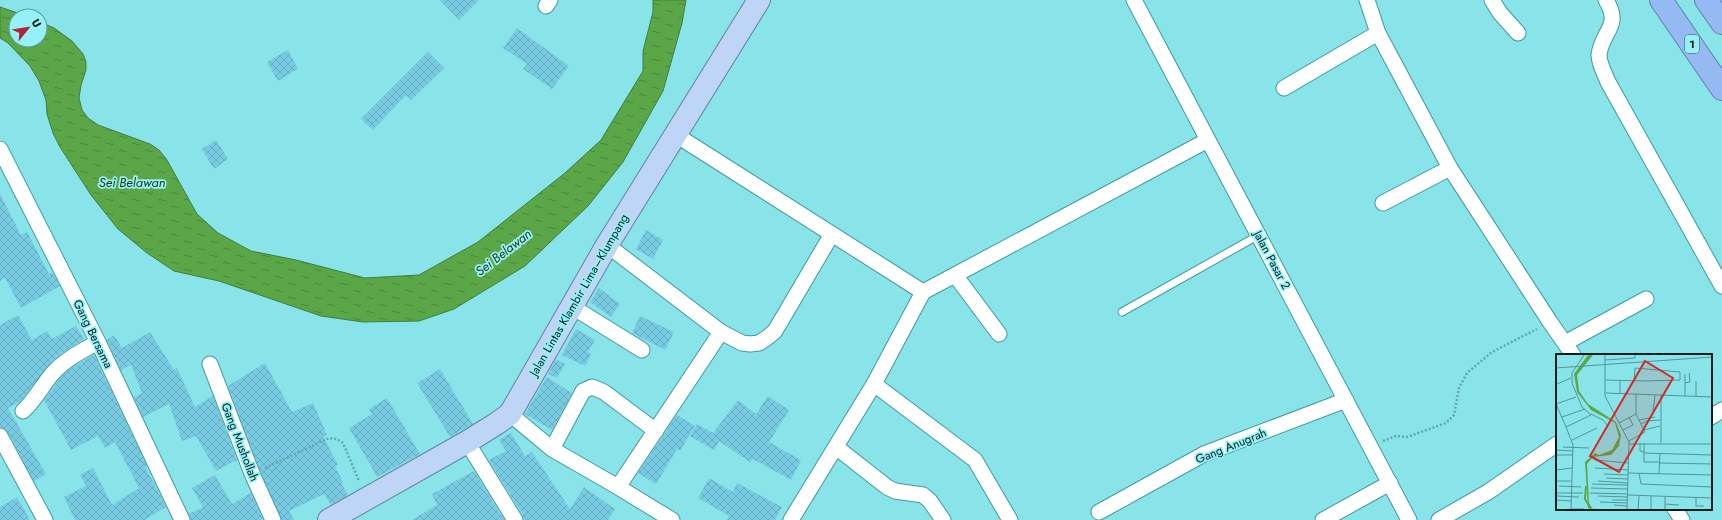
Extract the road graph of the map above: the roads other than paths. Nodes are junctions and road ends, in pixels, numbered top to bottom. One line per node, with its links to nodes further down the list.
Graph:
1 (759, 0): 13 (main road, Jalan Lintas Klambir Lima–Klumpang)
2 (1134, 0): 14 (street, Jalan Pasar 2)
3 (1492, 0): 10 (street)
4 (1606, 0): 22 (street)
5 (1661, 0): 12 (highway, 1)
6 (1706, 0): 8 (highway)
7 (1370, 1): 9 (street)
8 (1722, 23)
9 (1378, 33): 11 (street); 16 (street)
10 (1518, 33)
11 (1284, 88)
12 (1722, 89)
13 (676, 135): 18 (street); 20 (main road, Jalan Lintas Klambir Lima–Klumpang)
14 (1208, 140): 19 (street, Jalan Pasar 2); 21 (street)
15 (0, 149): 29 (street, Gang Bersama)
16 (1450, 168): 17 (street); 30 (street)
17 (1383, 203)
18 (832, 234): 23 (street); 27 (street)
19 (1259, 235): 26 (lane); 35 (street, Jalan Pasar 2)
20 (607, 245): 25 (main road, Jalan Lintas Klambir Lima–Klumpang); 27 (street)
21 (955, 275): 23 (street); 28 (street)
22 (1722, 286)
23 (923, 292): 34 (street)
24 (1646, 299): 30 (street)
25 (572, 306): 31 (street); 38 (main road, Jalan Lintas Klambir Lima–Klumpang)
26 (1122, 312)
27 (721, 332): 40 (street)
28 (999, 334)
29 (98, 342): 37 (street); 51 (street, Gang Bersama)
30 (1564, 342): 32 (street)
31 (642, 350)
32 (1572, 354)
33 (210, 364): 52 (street, Gang Mushollah)
34 (874, 384): 44 (street); 58 (street)
35 (1346, 400): 46 (street, Jalan Pasar 2); 49 (street, Gang Anugrah)
36 (1722, 410): 39 (street)
37 (23, 411)
38 (510, 414): 42 (main road, Jalan Lintas Klambir Lima–Klumpang); 45 (street)
39 (1712, 416)
40 (656, 431): 45 (street); 47 (street)
41 (0, 436): 50 (street)
42 (467, 442): 53 (main road, Jalan Lintas Klambir Lima–Klumpang); 54 (street)
43 (1556, 445): 61 (street)
44 (836, 447): 56 (street); 57 (street)
45 (552, 449): 47 (street)
46 (1390, 483): 59 (street); 60 (street, Jalan Pasar 2)
47 (618, 487): 55 (street)
48 (1676, 510): 62 (street)
49 (1099, 512)
50 (45, 520)
51 (182, 520)
52 (273, 520)
53 (329, 520)
54 (515, 520)
55 (672, 520)
56 (791, 520)
57 (943, 520)
58 (1010, 520)
59 (1323, 520)
60 (1409, 520)
61 (1439, 520)
62 (1682, 520)

